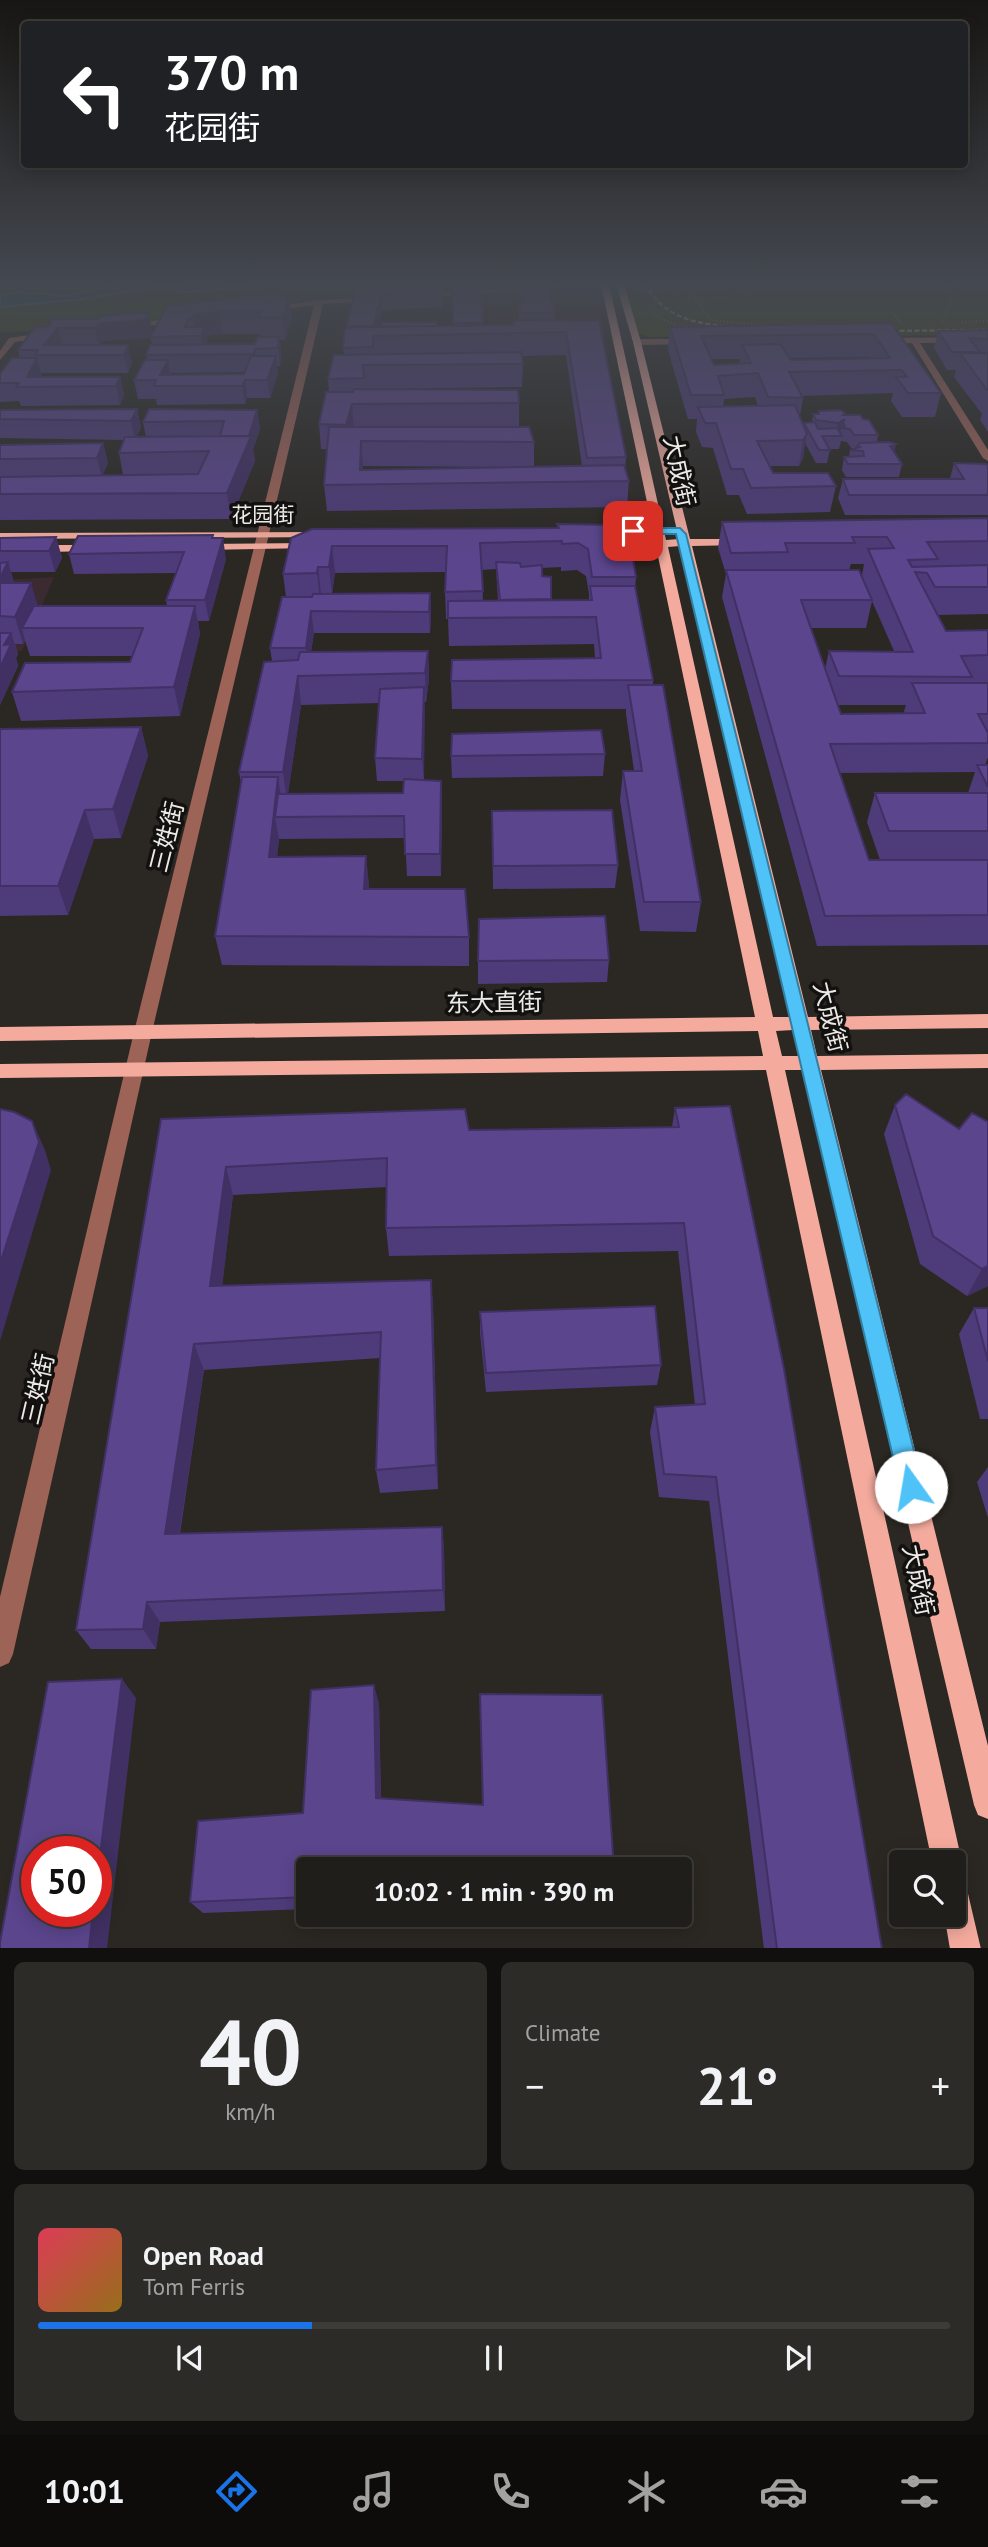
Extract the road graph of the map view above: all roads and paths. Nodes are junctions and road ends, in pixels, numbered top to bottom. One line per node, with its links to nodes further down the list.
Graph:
1 (302, 375): 11 (street, 三姓街)
2 (625, 375): 9 (main road, 大成街)
3 (645, 375): 10 (main road, 大成街)
4 (936, 375): 5 (street)
5 (988, 458)
6 (605, 531): 9 (main road)
7 (0, 536): 11 (main road, 花园街)
8 (751, 536): 10 (main road)
9 (661, 537): 10 (main road); 13 (main road); 17 (main road, 大成街)
10 (682, 537): 16 (main road, 大成街)
11 (262, 540): 12 (main road, 花园街); 14 (main road, 花园街); 18 (street, 三姓街)
12 (331, 540)
13 (593, 544)
14 (0, 549)
15 (988, 1021): 16 (main road, 东大直街)
16 (798, 1023): 17 (main road, 东大直街); 21 (main road, 大成街)
17 (765, 1024): 18 (main road, 东大直街); 22 (main road, 大成街)
18 (143, 1032): 19 (main road, 东大直街); 23 (street, 三姓街)
19 (0, 1034)
20 (988, 1061): 21 (main road)
21 (809, 1063): 22 (main road); 26 (main road, 大成街)
22 (774, 1064): 23 (main road); 27 (main road, 大成街)
23 (135, 1069): 24 (main road); 25 (street, 三姓街)
24 (0, 1071)
25 (0, 1654)
26 (988, 1805)
27 (944, 1850)
28 (962, 1927): 29 (main road)
29 (966, 1948)

